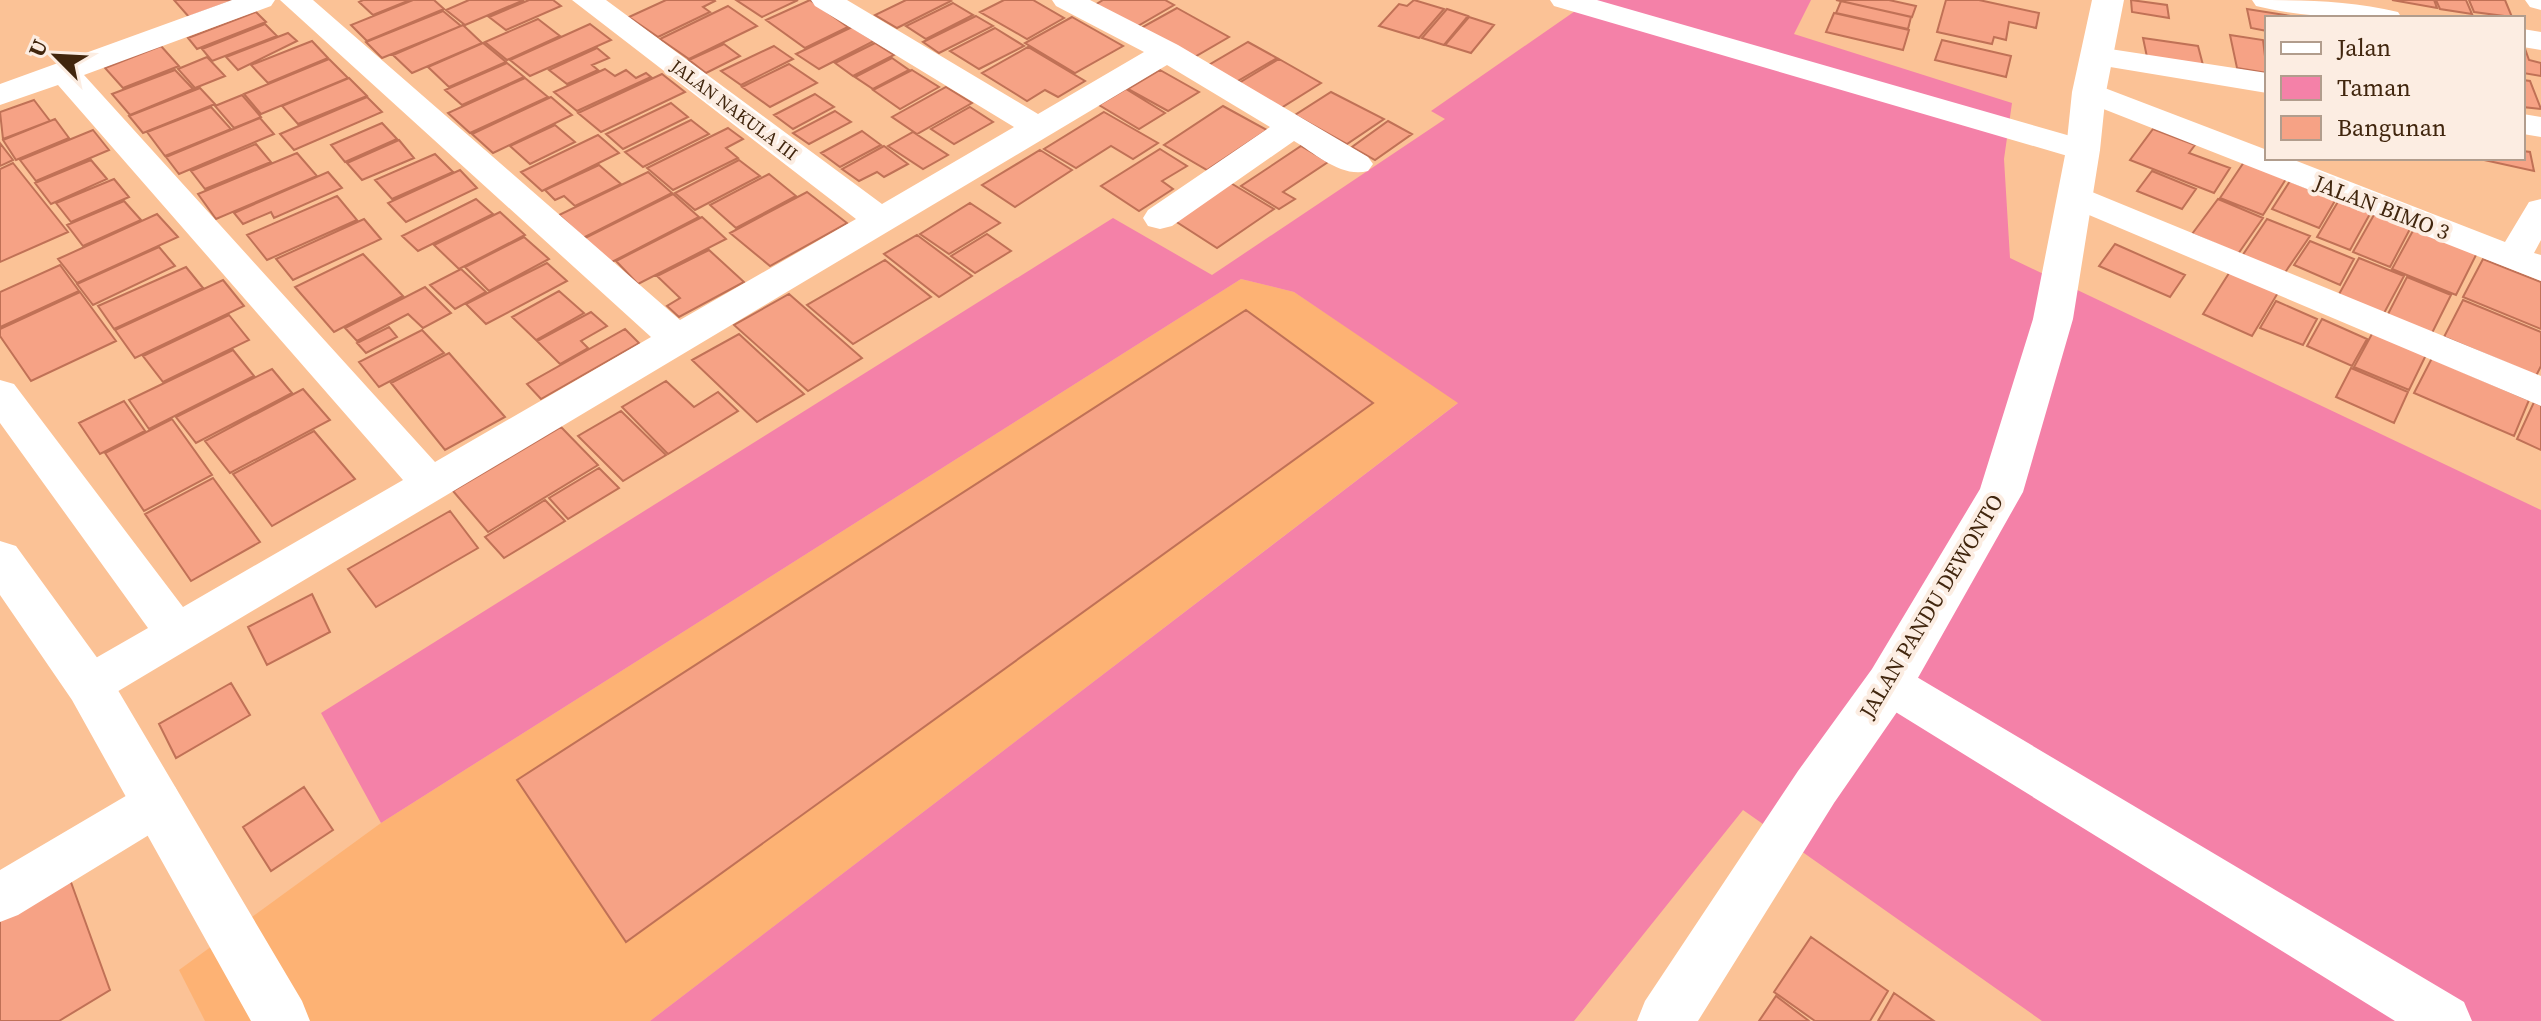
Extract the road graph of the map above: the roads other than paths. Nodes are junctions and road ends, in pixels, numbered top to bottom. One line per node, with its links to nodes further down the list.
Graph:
1 (260, 0): 11 (street)
2 (295, 0): 26 (street)
3 (826, 0): 16 (street)
4 (1067, 0): 10 (street)
5 (1565, 0): 18 (street)
6 (2108, 0): 12 (street, JALAN PANDU DEWONTO)
7 (2267, 0): 9 (street)
8 (610, 8): 24 (street, JALAN NAKULA III)
9 (2374, 16)
10 (1167, 52): 15 (street); 16 (street)
11 (64, 72): 14 (street); 29 (street)
12 (2093, 74): 13 (street); 17 (street, JALAN BIMO 3); 18 (street, JALAN PANDU DEWONTO)
13 (2265, 83)
14 (0, 95)
15 (1292, 127): 20 (street); 23 (street)
16 (1039, 128): 24 (street)
17 (2265, 149)
18 (2083, 150): 21 (street, JALAN PANDU DEWONTO)
19 (2289, 160): 25 (street, JALAN BIMO 3)
20 (1356, 164)
21 (2075, 196): 27 (street); 32 (street, JALAN PANDU DEWONTO)
22 (2541, 210): 25 (street)
23 (1160, 218)
24 (881, 220): 26 (street)
25 (2527, 264)
26 (678, 340): 29 (street)
27 (2541, 392)
28 (0, 394): 31 (street)
29 (431, 484): 31 (street)
30 (0, 559): 33 (street)
31 (177, 633): 33 (street)
32 (1889, 684): 37 (street, JALAN PANDU DEWONTO); 38 (street)
33 (89, 685): 34 (street)
34 (158, 803): 35 (street); 36 (street)
35 (0, 898)
36 (282, 1021)
37 (1665, 1021)
38 (2445, 1021)

